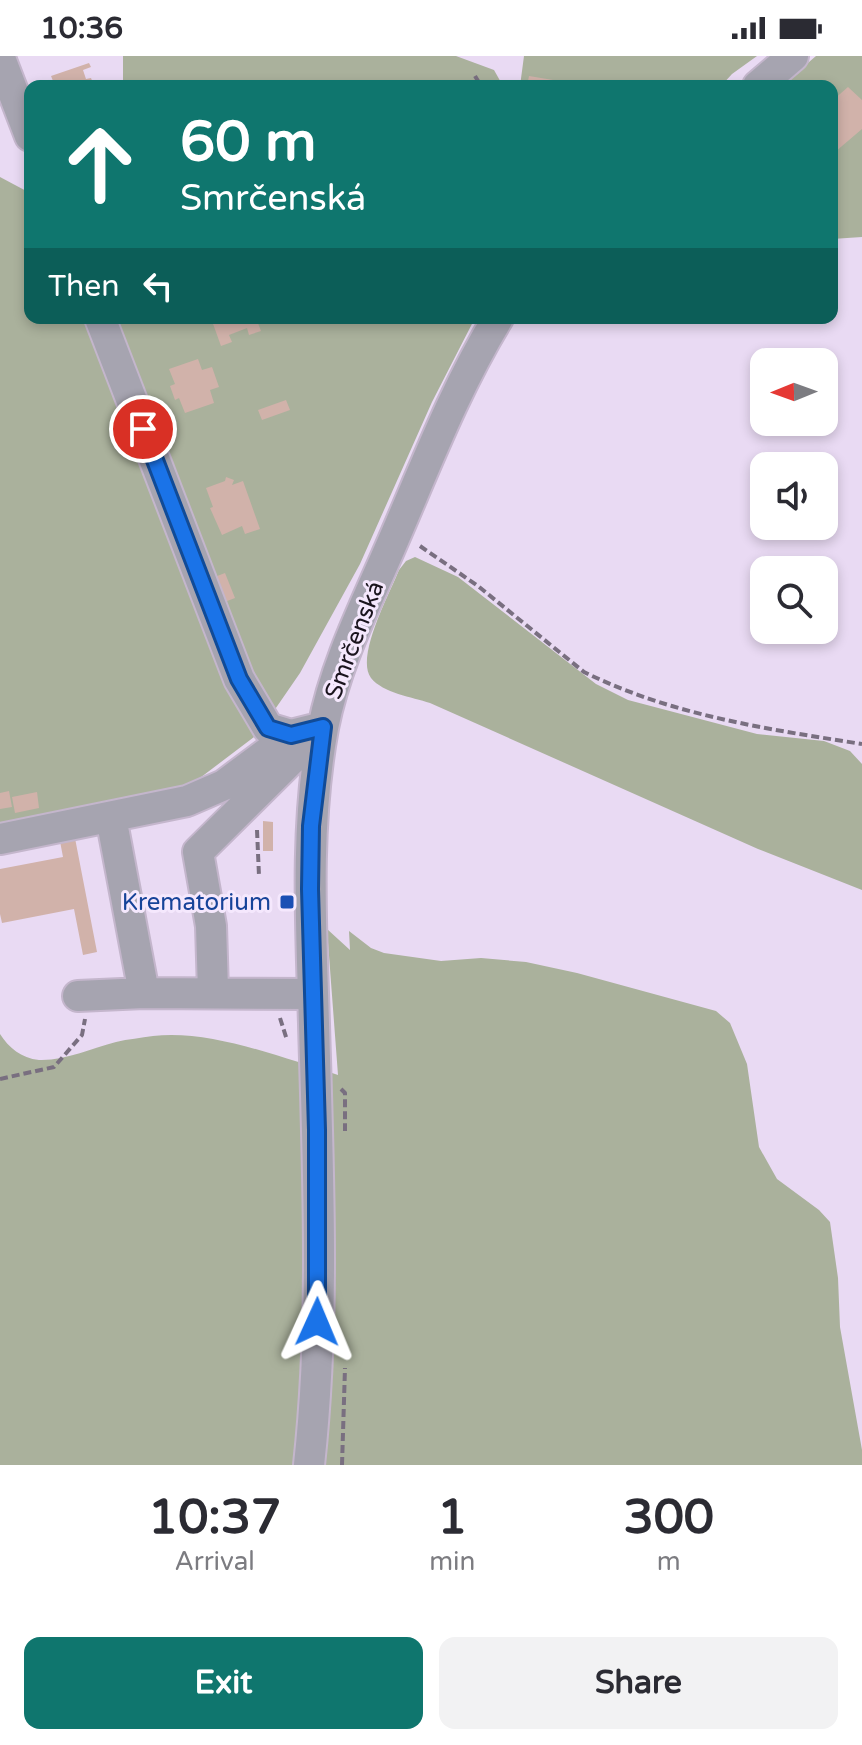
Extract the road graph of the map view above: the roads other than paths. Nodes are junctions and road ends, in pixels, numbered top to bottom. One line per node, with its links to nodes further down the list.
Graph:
1 (793, 56): 3 (street)
2 (0, 58): 4 (street)
3 (765, 80)
4 (24, 120)
5 (102, 324): 8 (street)
6 (494, 324): 7 (street, Smrčenská)
7 (323, 727): 8 (street); 11 (street); 13 (street, Smrčenská)
8 (291, 735): 9 (street)
9 (111, 817): 10 (street); 12 (street)
10 (0, 839)
11 (213, 991): 12 (street); 13 (street)
12 (144, 993): 14 (street)
13 (313, 994): 15 (street, Smrčenská)
14 (84, 995)
15 (309, 1465)

